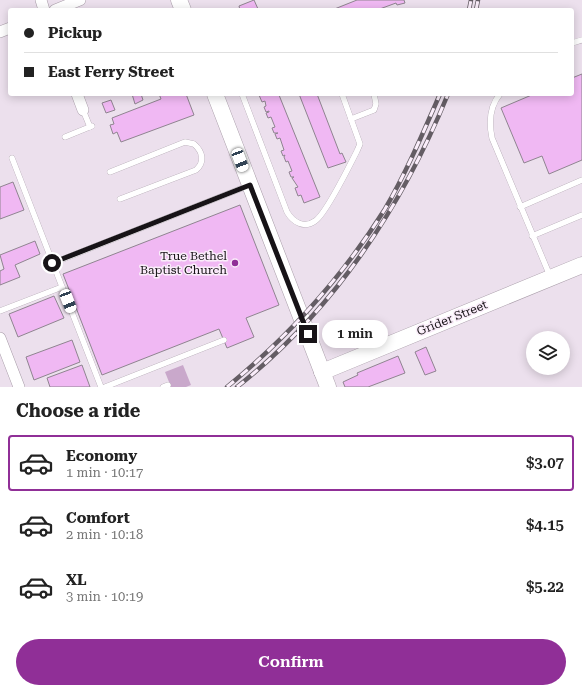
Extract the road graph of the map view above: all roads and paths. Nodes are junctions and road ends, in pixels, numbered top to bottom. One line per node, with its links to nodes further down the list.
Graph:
1 (80, 0): 2 (street)
2 (60, 8)
3 (78, 96): 9 (street)
4 (216, 96): 15 (street)
5 (243, 96): 10 (lane)
6 (343, 96): 10 (lane)
7 (374, 96): 10 (lane)
8 (498, 96): 17 (lane)
9 (83, 110): 11 (lane)
10 (351, 120)
11 (65, 137)
12 (12, 158): 20 (lane)
13 (110, 172): 16 (lane)
14 (582, 180): 17 (lane)
15 (250, 185): 20 (lane); 27 (street)
16 (120, 199)
17 (520, 207): 19 (lane)
18 (582, 215): 19 (lane)
19 (532, 236): 22 (lane)
20 (52, 263): 23 (lane)
21 (582, 265): 22 (street, Grider Street)
22 (551, 278): 27 (street, Grider Street)
23 (62, 287): 24 (lane); 29 (lane)
24 (0, 311)
25 (0, 338): 28 (street)
26 (224, 340): 30 (lane)
27 (322, 372): 31 (street)
28 (19, 387)
29 (101, 387)
30 (105, 387)
31 (328, 387)

